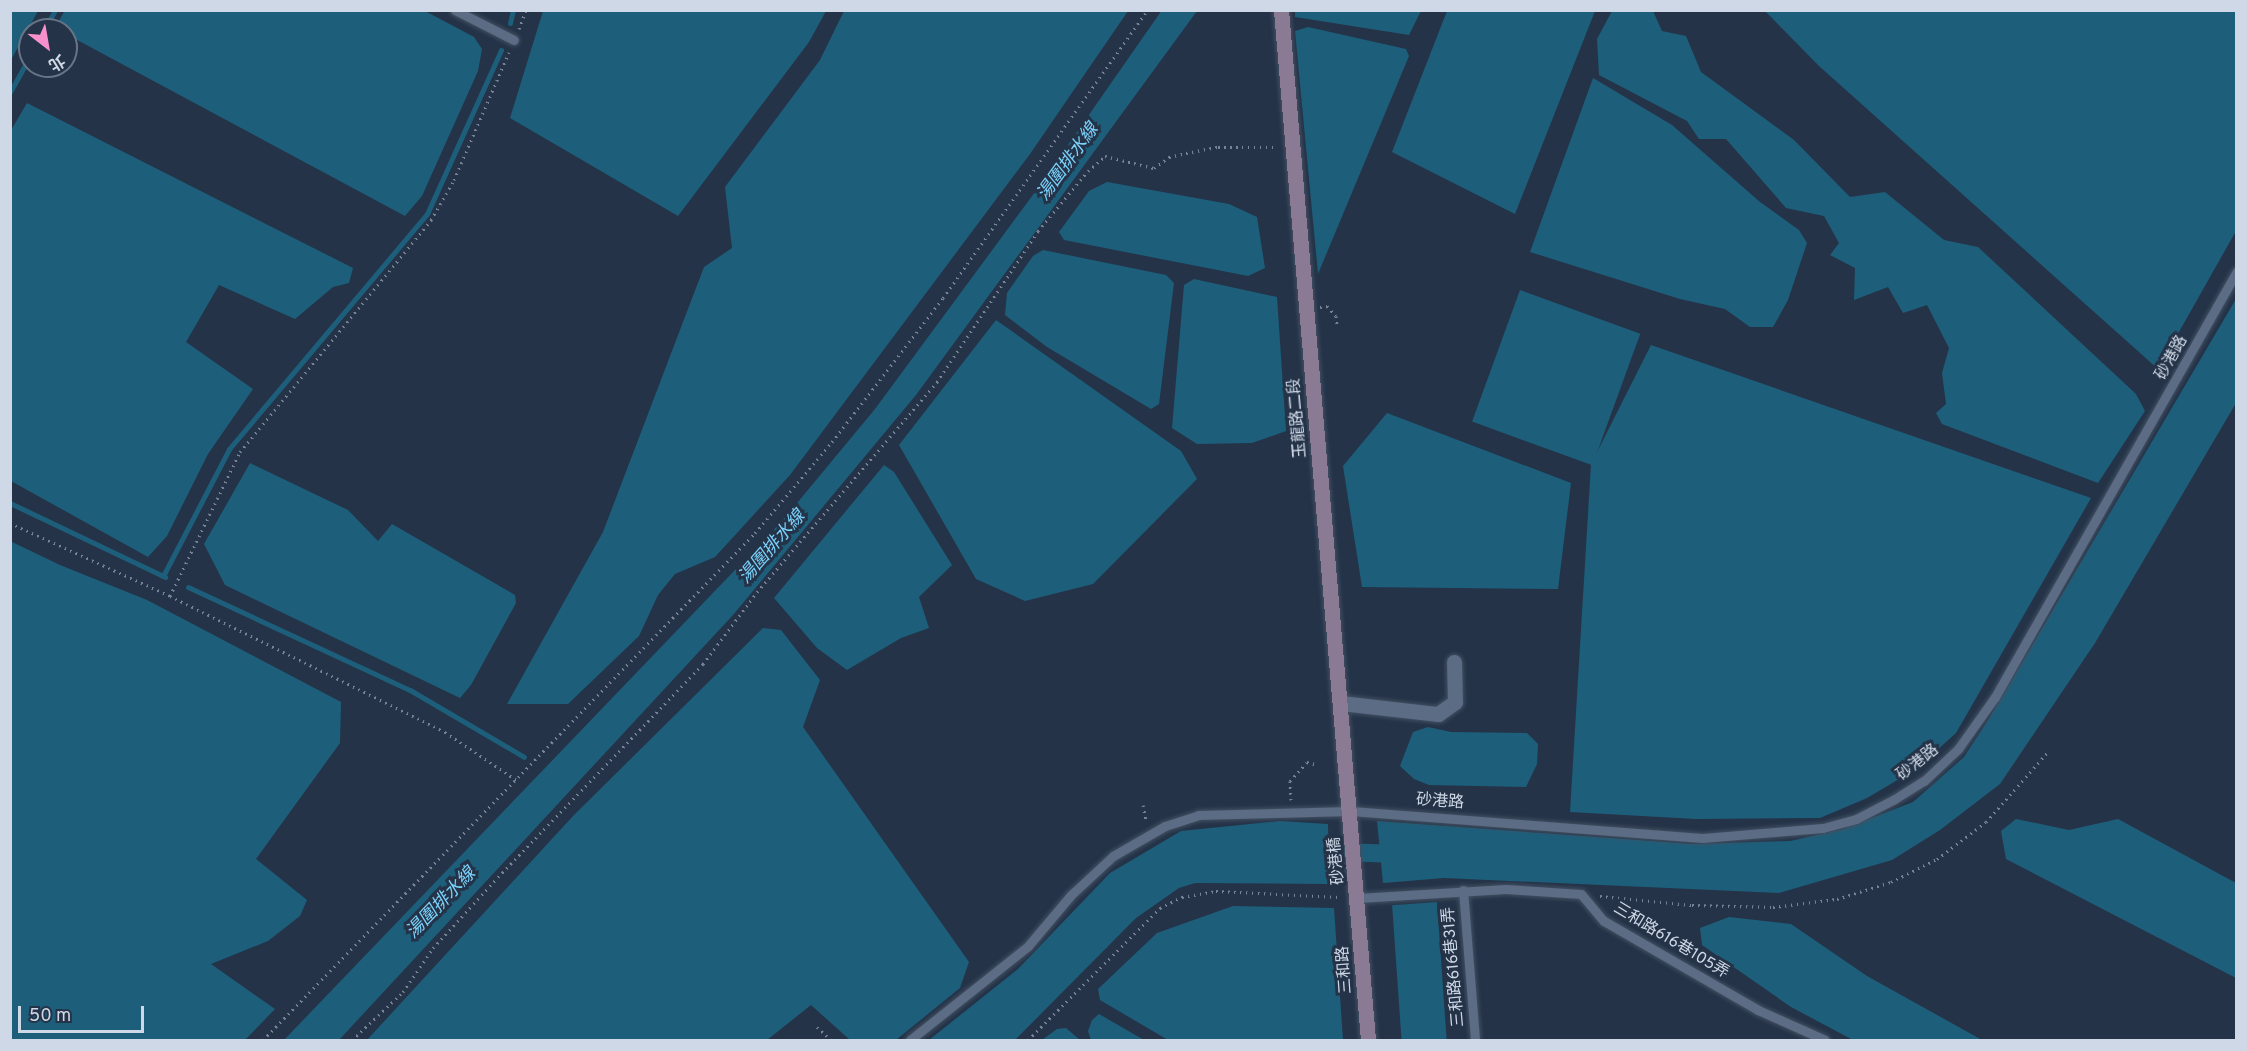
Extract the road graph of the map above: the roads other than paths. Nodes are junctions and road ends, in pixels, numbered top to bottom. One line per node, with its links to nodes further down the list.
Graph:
1 (455, 10): 3 (lane)
2 (1281, 10): 6 (main road, 玉龍路二段)
3 (514, 40)
4 (2236, 272): 7 (lane, 砂港路)
5 (1454, 662): 6 (street)
6 (1341, 703): 7 (main road, 玉龍路二段)
7 (1351, 817): 9 (main road, 砂港橋); 10 (lane, 砂港路)
8 (1463, 890): 9 (lane); 12 (lane, 三和路616巷31弄); 13 (lane, 三和路616巷105弄)
9 (1358, 898): 11 (main road, 三和路)
10 (910, 1041)
11 (1368, 1041)
12 (1475, 1041)
13 (1825, 1041)

